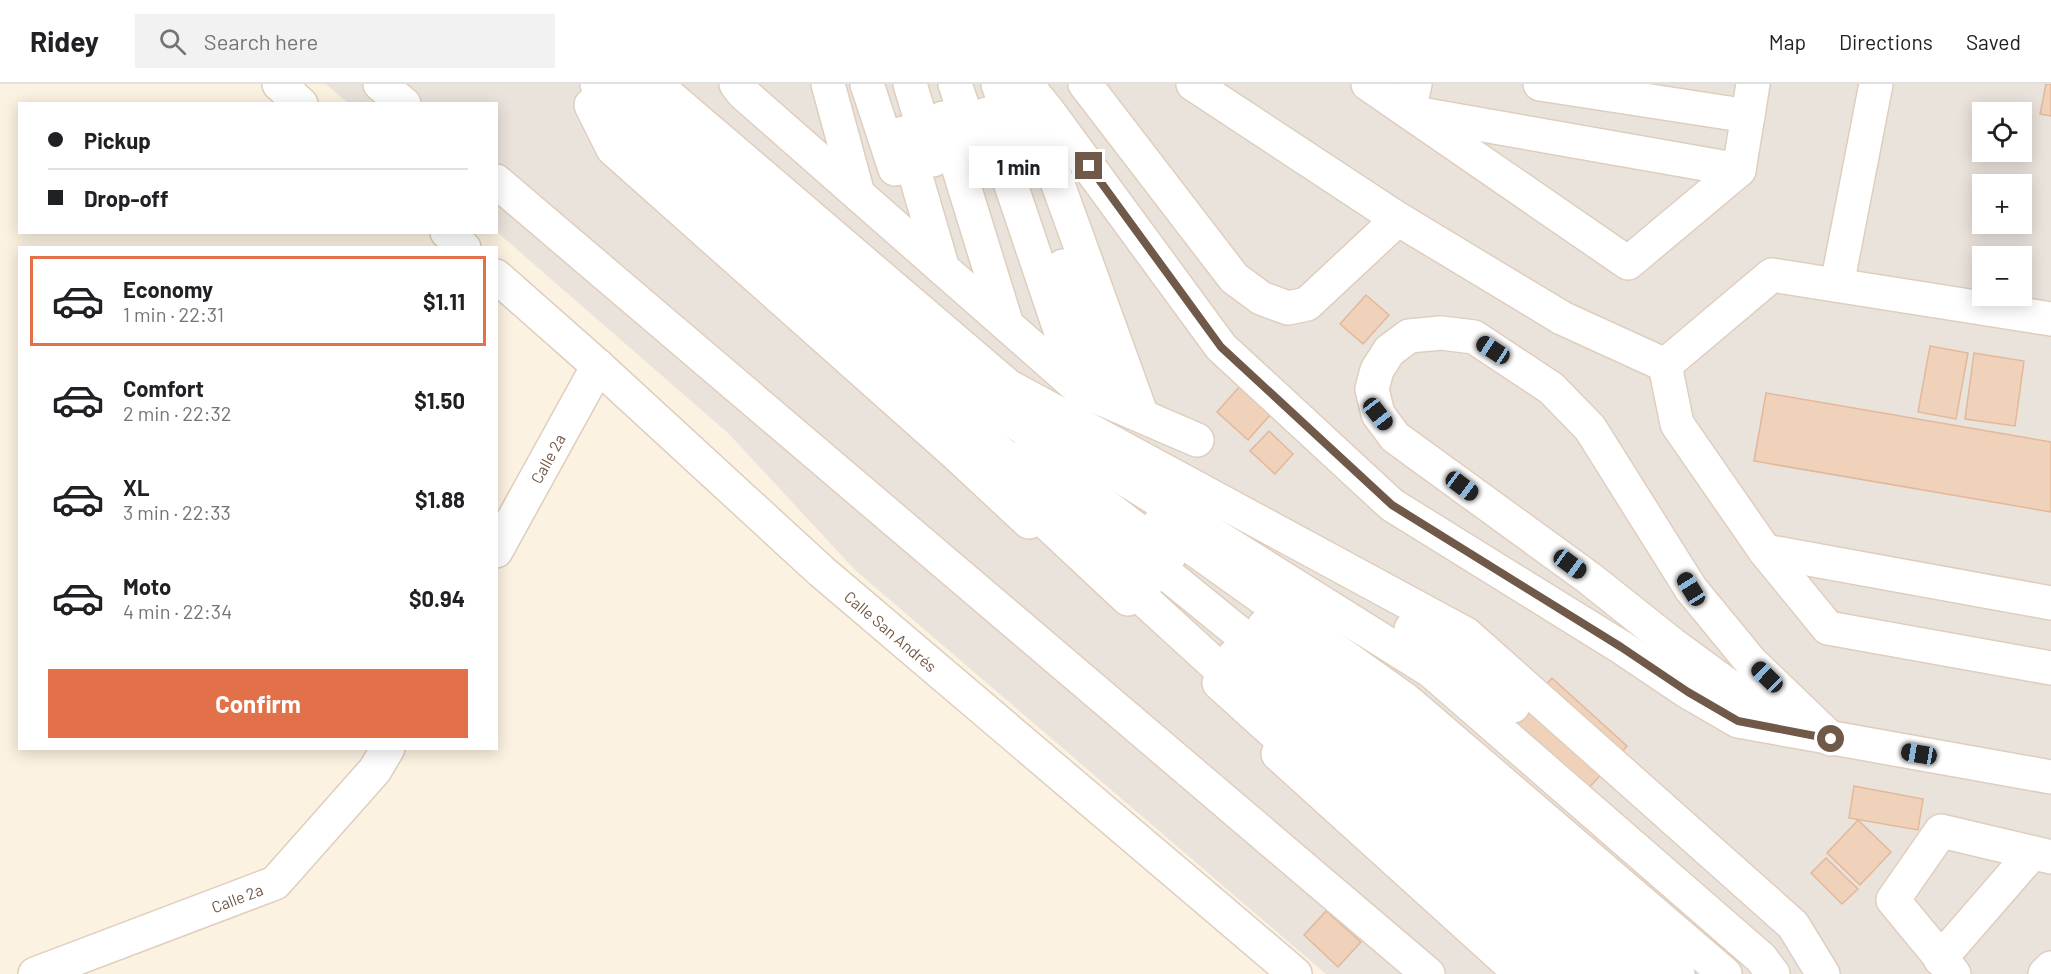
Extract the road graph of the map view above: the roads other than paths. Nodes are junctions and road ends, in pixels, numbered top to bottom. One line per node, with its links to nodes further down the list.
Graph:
1 (279, 84): 30 (street)
2 (380, 84): 31 (street)
3 (583, 84): 66 (street); 67 (street)
4 (590, 84): 68 (street)
5 (597, 84): 69 (street)
6 (603, 84): 70 (street)
7 (613, 84): 71 (street)
8 (621, 84): 72 (street)
9 (633, 84): 73 (street)
10 (643, 84): 74 (street)
11 (655, 84): 75 (street)
12 (736, 84): 35 (street)
13 (828, 84): 35 (street)
14 (867, 84): 39 (street)
15 (889, 84): 39 (street)
16 (910, 84): 42 (street)
17 (933, 84): 44 (street)
18 (955, 84): 45 (street)
19 (977, 84): 48 (street)
20 (998, 84): 49 (street)
21 (1021, 84): 50 (street)
22 (1026, 84): 56 (street)
23 (1085, 84): 36 (street)
24 (1193, 84): 36 (street)
25 (1368, 84): 29 (street)
26 (1540, 84): 32 (street)
27 (1753, 84): 32 (street)
28 (1876, 84): 41 (street)
29 (1412, 98): 33 (street); 33 (street)
30 (299, 102)
31 (402, 102)
32 (1748, 116): 33 (street)
33 (1739, 170)
34 (498, 183): 65 (street)
35 (858, 195): 39 (street)
36 (1398, 219): 46 (street)
37 (449, 234): 38 (street)
38 (462, 246)
39 (932, 260): 42 (street)
40 (498, 278): 47 (street, Calle San Andrés)
41 (1837, 285): 43 (street); 46 (street)
42 (974, 297): 44 (street)
43 (2051, 319)
44 (1007, 326): 45 (street)
45 (1046, 359): 48 (street)
46 (1665, 365): 53 (street)
47 (598, 366): 52 (street, Calle 2a); 64 (street, Calle San Andrés)
48 (1081, 390): 49 (street)
49 (1112, 402): 50 (street)
50 (1142, 416): 51 (street)
51 (1197, 440)
52 (498, 547)
53 (1765, 551): 54 (street); 55 (street)
54 (2051, 603)
55 (2051, 668)
56 (1831, 739): 56 (street); 58 (street)
57 (387, 750): 60 (street, Calle 2a)
58 (2051, 777)
59 (2041, 855): 61 (street); 61 (street)
60 (73, 967): 63 (street, Calle 2a)
61 (1947, 967)
62 (2051, 968): 76 (street)
63 (35, 974)
64 (1295, 974)
65 (1428, 974)
66 (1521, 974)
67 (1544, 974)
68 (1558, 974)
69 (1599, 974)
70 (1638, 974)
71 (1678, 974)
72 (1725, 974)
73 (1773, 974)
74 (1801, 974)
75 (1823, 974)
76 (2045, 974)

